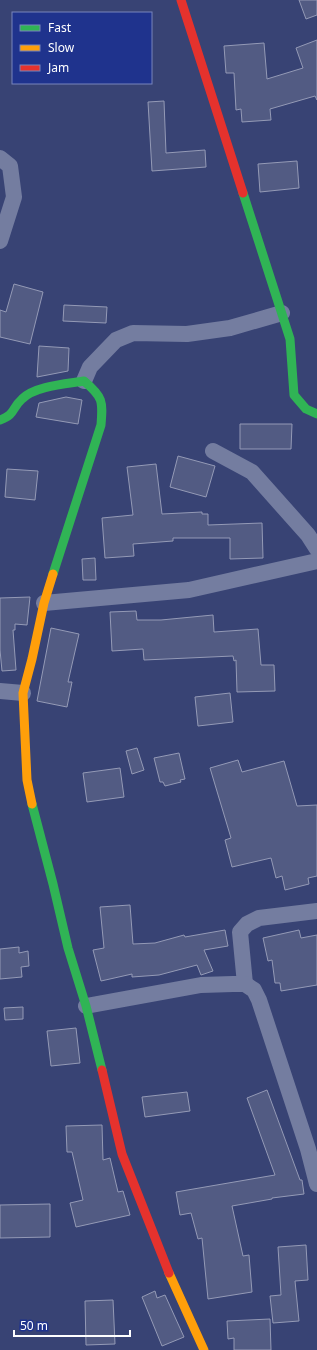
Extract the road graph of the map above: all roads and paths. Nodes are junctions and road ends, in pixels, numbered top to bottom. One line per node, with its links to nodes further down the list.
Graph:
1 (181, 0): 4 (street)
2 (0, 158): 3 (street)
3 (0, 241)
4 (282, 313): 5 (street); 6 (street)
5 (84, 381): 7 (street); 11 (street)
6 (317, 414)
7 (0, 420)
8 (213, 451): 9 (street)
9 (317, 549)
10 (317, 561): 11 (street)
11 (44, 603): 13 (street)
12 (0, 691): 13 (street)
13 (24, 693): 16 (street)
14 (317, 911): 15 (street)
15 (245, 984): 16 (street); 17 (street)
16 (86, 1006): 18 (street)
17 (317, 1184)
18 (204, 1350)

